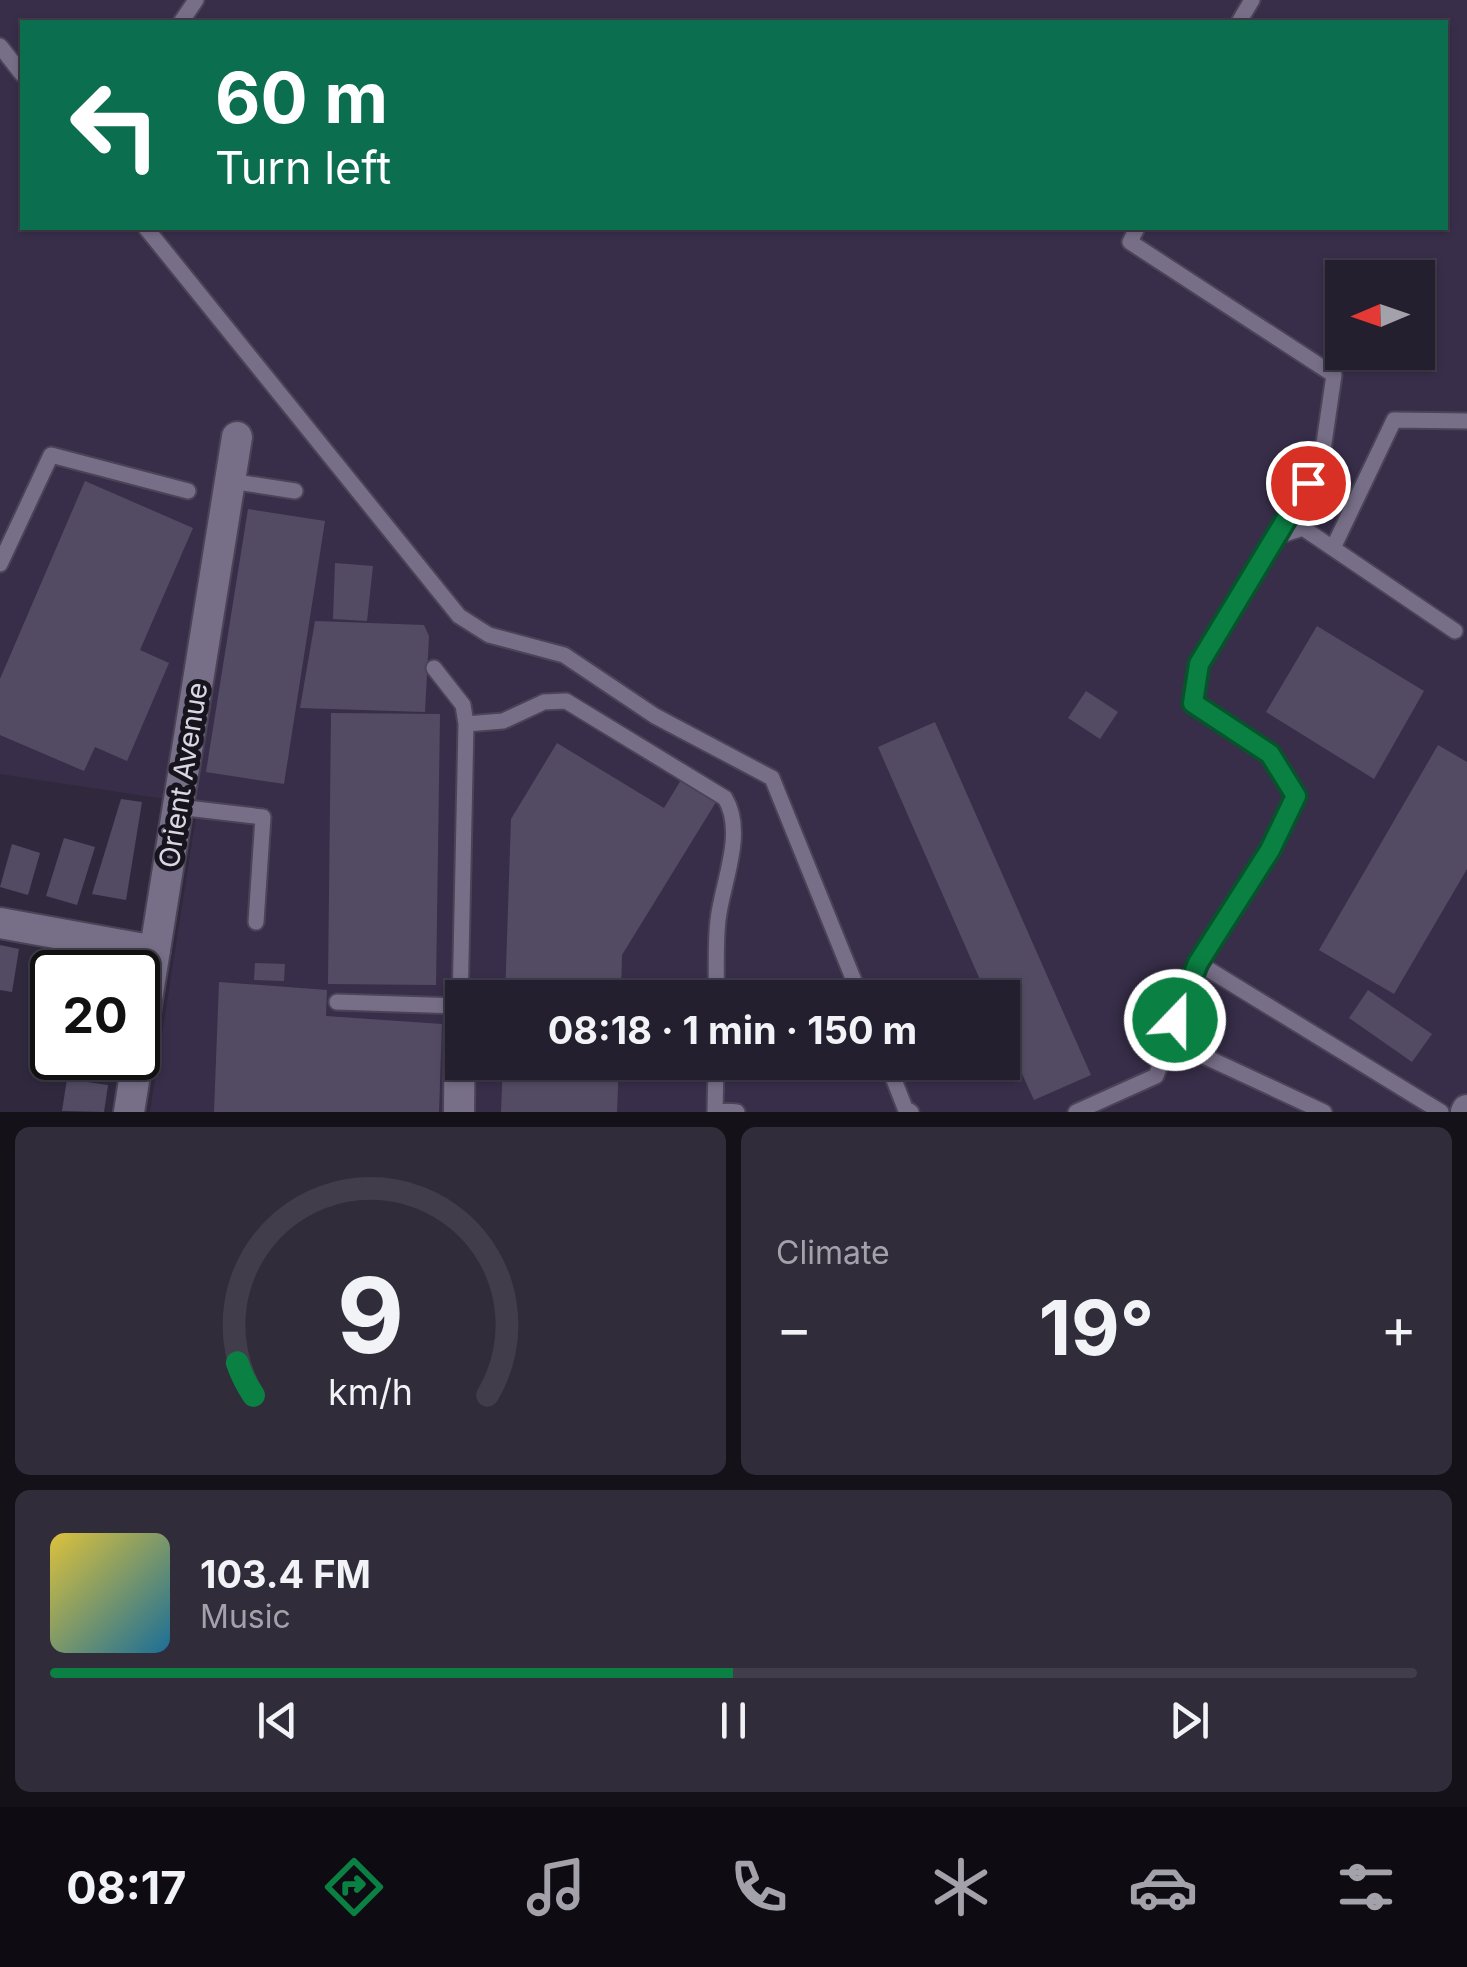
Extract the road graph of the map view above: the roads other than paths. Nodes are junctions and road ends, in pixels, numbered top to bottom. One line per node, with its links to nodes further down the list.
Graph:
1 (0, 46): 2 (lane)
2 (20, 71)
3 (148, 230): 24 (lane)
4 (1136, 230): 10 (lane)
5 (1467, 421): 11 (lane)
6 (237, 437): 7 (street, Orient Avenue)
7 (230, 481): 9 (lane); 16 (street, Orient Avenue)
8 (188, 490): 12 (lane)
9 (295, 491)
10 (1278, 536): 11 (lane); 21 (lane)
11 (1333, 548): 13 (lane)
12 (0, 564)
13 (1455, 631)
14 (434, 668): 15 (lane)
15 (466, 724): 22 (lane); 23 (lane)
16 (178, 807): 17 (lane); 20 (street, Orient Avenue)
17 (256, 922)
18 (0, 923): 19 (street)
19 (149, 950)
20 (155, 950)
21 (1198, 963): 27 (lane); 39 (lane)
22 (461, 980)
23 (716, 980)
24 (854, 980)
25 (336, 1002): 26 (lane)
26 (445, 1006)
27 (1168, 1039): 37 (lane); 38 (lane)
28 (135, 1080): 33 (street, Orient Avenue)
29 (459, 1080): 34 (street)
30 (716, 1080): 32 (lane)
31 (894, 1080): 36 (lane)
32 (715, 1111): 35 (lane)
33 (130, 1112)
34 (459, 1112)
35 (737, 1112)
36 (911, 1112)
37 (1076, 1112)
38 (1324, 1112)
39 (1441, 1112)

